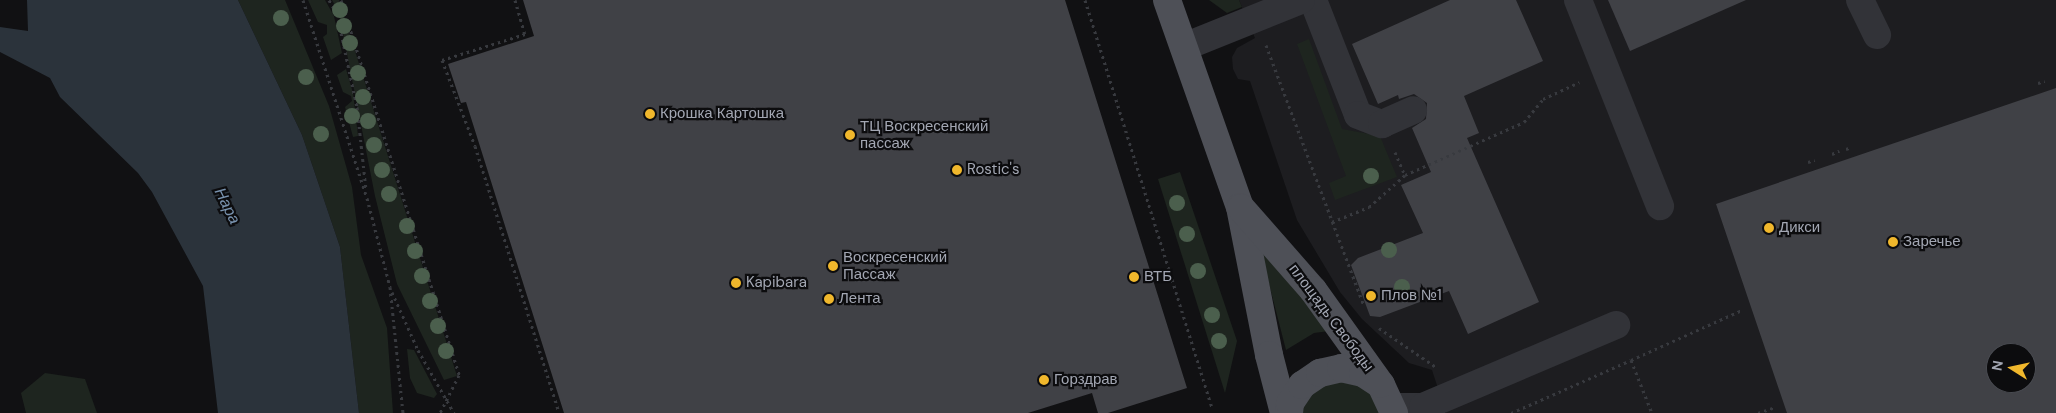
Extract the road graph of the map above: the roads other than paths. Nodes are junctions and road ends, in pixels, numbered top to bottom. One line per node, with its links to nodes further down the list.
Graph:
1 (1167, 0): 7 (main road, площадь Свободы)
2 (1301, 0): 7 (lane)
3 (1313, 0): 8 (lane)
4 (1578, 0): 9 (lane)
5 (1860, 0): 6 (lane)
6 (1877, 35)
7 (1184, 47): 10 (main road, площадь Свободы)
8 (1414, 110)
9 (1660, 206)
10 (1240, 207): 12 (main road, площадь Свободы); 13 (main road, площадь Свободы)
11 (1616, 326): 12 (lane)
12 (1389, 402): 14 (main road, площадь Свободы)
13 (1284, 413)
14 (1289, 413)

